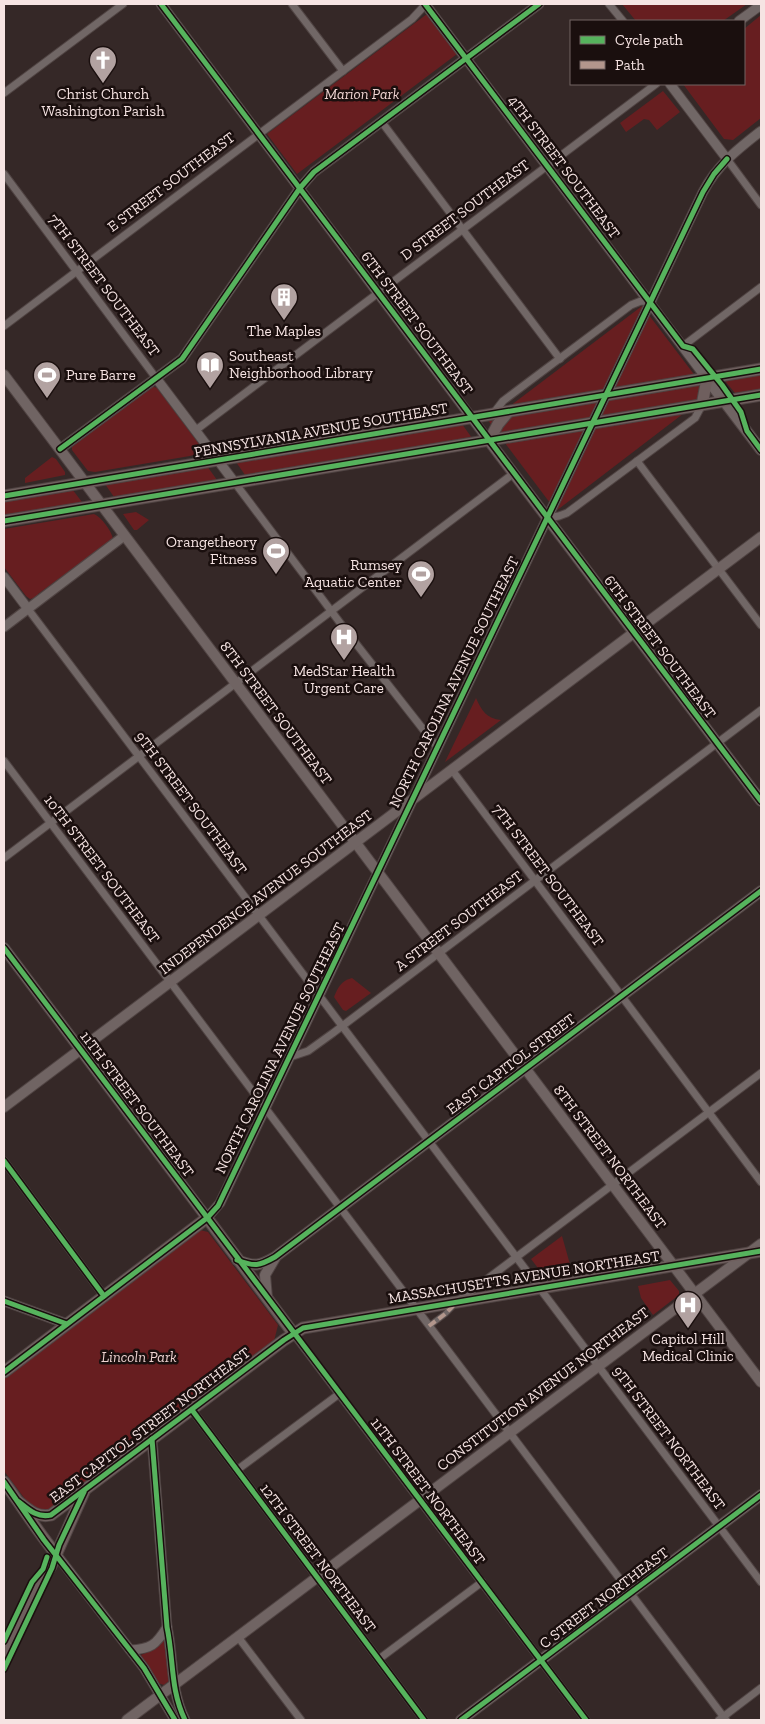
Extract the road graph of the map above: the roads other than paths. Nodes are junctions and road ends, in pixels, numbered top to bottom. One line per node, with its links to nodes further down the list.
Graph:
1 (123, 4): 14 (street)
2 (161, 4): 17 (street, 6TH STREET SOUTHEAST)
3 (292, 4): 11 (street)
4 (426, 4): 10 (street, 4TH STREET SOUTHEAST); 11 (street, E STREET SOUTHEAST)
5 (539, 4): 10 (street)
6 (609, 4): 8 (street)
7 (761, 5): 9 (street)
8 (622, 20)
9 (740, 20)
10 (466, 58): 15 (street); 19 (street, 4TH STREET SOUTHEAST)
11 (343, 71): 17 (street, E STREET SOUTHEAST)
12 (655, 85): 19 (street, D STREET SOUTHEAST)
13 (671, 85): 18 (street)
14 (4, 92)
15 (381, 121): 21 (street); 23 (street)
16 (761, 131): 18 (street)
17 (259, 134): 21 (street, 6TH STREET SOUTHEAST); 24 (street, E STREET SOUTHEAST)
18 (726, 159): 22 (street); 27 (street, NORTH CAROLINA AVENUE SOUTHEAST)
19 (547, 166): 23 (street, D STREET SOUTHEAST); 27 (street, 4TH STREET SOUTHEAST)
20 (4, 174): 24 (street, 7TH STREET SOUTHEAST)
21 (300, 188): 26 (street, 6TH STREET SOUTHEAST); 33 (street)
22 (761, 205)
23 (462, 229): 26 (street, D STREET SOUTHEAST); 30 (street)
24 (76, 271): 28 (street, E STREET SOUTHEAST); 33 (street, 7TH STREET SOUTHEAST)
25 (761, 287): 29 (street)
26 (378, 293): 41 (street, 6TH STREET SOUTHEAST); 43 (street, D STREET SOUTHEAST)
27 (650, 302): 29 (street, 4TH STREET SOUTHEAST); 30 (street); 36 (street, NORTH CAROLINA AVENUE SOUTHEAST)
28 (4, 326)
29 (683, 346): 34 (street, 4TH STREET SOUTHEAST)
30 (560, 359): 40 (street)
31 (761, 370): 34 (main road, PENNSYLVANIA AVENUE SOUTHEAST)
32 (4, 375): 45 (main road, 8TH STREET SOUTHEAST)
33 (156, 378): 43 (street, 7TH STREET SOUTHEAST); 45 (street)
34 (707, 378): 36 (main road, PENNSYLVANIA AVENUE SOUTHEAST); 37 (main road, 4TH STREET SOUTHEAST); 38 (main road)
35 (761, 395): 37 (main road)
36 (606, 396): 39 (main road, PENNSYLVANIA AVENUE SOUTHEAST); 42 (street, NORTH CAROLINA AVENUE SOUTHEAST)
37 (724, 402): 38 (main road); 46 (main road, 4TH STREET SOUTHEAST)
38 (702, 405): 42 (main road); 48 (street)
39 (508, 412): 40 (main road, PENNSYLVANIA AVENUE SOUTHEAST); 44 (main road)
40 (493, 414): 41 (main road, PENNSYLVANIA AVENUE SOUTHEAST)
41 (472, 418): 44 (street, 6TH STREET SOUTHEAST); 47 (main road, PENNSYLVANIA AVENUE SOUTHEAST)
42 (592, 424): 44 (main road); 54 (street, NORTH CAROLINA AVENUE SOUTHEAST)
43 (196, 430): 47 (street, 7TH STREET SOUTHEAST)
44 (489, 441): 49 (main road, 6TH STREET SOUTHEAST); 51 (main road)
45 (60, 449): 50 (main road, 8TH STREET SOUTHEAST)
46 (761, 450)
47 (218, 460): 50 (main road, PENNSYLVANIA AVENUE SOUTHEAST); 51 (street, 7TH STREET SOUTHEAST)
48 (637, 461): 54 (street); 58 (street)
49 (514, 473): 54 (main road, 6TH STREET SOUTHEAST); 61 (street)
50 (84, 482): 52 (main road, PENNSYLVANIA AVENUE SOUTHEAST); 53 (main road, 8TH STREET SOUTHEAST)
51 (236, 483): 53 (main road); 61 (street, 7TH STREET SOUTHEAST)
52 (4, 496)
53 (101, 506): 55 (main road); 56 (main road, 8TH STREET SOUTHEAST)
54 (547, 518): 64 (main road, 6TH STREET SOUTHEAST); 68 (street, NORTH CAROLINA AVENUE SOUTHEAST)
55 (4, 522)
56 (124, 536): 60 (street); 65 (main road, 8TH STREET SOUTHEAST)
57 (761, 537): 58 (main road, INDEPENDENCE AVENUE SOUTHEAST)
58 (719, 569): 62 (street); 64 (main road, INDEPENDENCE AVENUE SOUTHEAST)
59 (4, 577): 60 (street, 9TH STREET SOUTHEAST)
60 (28, 609): 63 (street); 69 (street, 9TH STREET SOUTHEAST)
61 (332, 610): 65 (street); 68 (street, 7TH STREET SOUTHEAST)
62 (761, 626)
63 (4, 627)
64 (634, 633): 67 (main road, 6TH STREET SOUTHEAST); 71 (main road, INDEPENDENCE AVENUE SOUTHEAST)
65 (234, 683): 69 (street); 75 (main road, 8TH STREET SOUTHEAST)
66 (761, 710): 67 (street, A STREET SOUTHEAST)
67 (718, 743): 73 (main road, 6TH STREET SOUTHEAST); 78 (street, A STREET SOUTHEAST)
68 (437, 747): 72 (street, NORTH CAROLINA AVENUE SOUTHEAST)
69 (138, 756): 74 (street); 80 (street, 9TH STREET SOUTHEAST)
70 (4, 761): 74 (street, 10TH STREET SOUTHEAST)
71 (452, 770): 72 (main road, INDEPENDENCE AVENUE SOUTHEAST); 78 (street, 7TH STREET SOUTHEAST)
72 (412, 800): 75 (main road, INDEPENDENCE AVENUE SOUTHEAST); 77 (street, NORTH CAROLINA AVENUE SOUTHEAST)
73 (761, 802)
74 (50, 823): 76 (street); 83 (street, 10TH STREET SOUTHEAST)
75 (355, 843): 77 (main road, 8TH STREET SOUTHEAST); 80 (main road, INDEPENDENCE AVENUE SOUTHEAST)
76 (4, 858)
77 (378, 873): 82 (main road, 8TH STREET SOUTHEAST); 84 (street, NORTH CAROLINA AVENUE SOUTHEAST)
78 (535, 881): 82 (street, A STREET SOUTHEAST); 85 (street, 7TH STREET SOUTHEAST)
79 (761, 891): 85 (main road, EAST CAPITOL STREET)
80 (259, 915): 83 (main road, INDEPENDENCE AVENUE SOUTHEAST); 84 (street, 9TH STREET SOUTHEAST)
81 (4, 948): 87 (main road, 11TH STREET SOUTHEAST)
82 (438, 954): 86 (street, A STREET SOUTHEAST); 89 (main road, 8TH STREET SOUTHEAST)
83 (170, 982): 87 (main road, INDEPENDENCE AVENUE SOUTHEAST); 92 (street, 10TH STREET SOUTHEAST)
84 (319, 995): 86 (street, 9TH STREET SOUTHEAST); 88 (street, NORTH CAROLINA AVENUE SOUTHEAST)
85 (622, 996): 89 (main road, EAST CAPITOL STREET); 93 (street, 7TH STREET SOUTHEAST)
86 (342, 1026): 88 (street, A STREET SOUTHEAST); 94 (street, 9TH STREET SOUTHEAST)
87 (81, 1049): 91 (main road, INDEPENDENCE AVENUE SOUTHEAST); 99 (main road, 11TH STREET SOUTHEAST)
88 (290, 1056): 92 (street, NORTH CAROLINA AVENUE SOUTHEAST)
89 (525, 1069): 94 (main road, EAST CAPITOL STREET); 97 (main road, 8TH STREET NORTHEAST)
90 (761, 1073): 93 (street)
91 (4, 1107)
92 (265, 1109): 98 (street, 10TH STREET SOUTHEAST); 99 (street, NORTH CAROLINA AVENUE SOUTHEAST)
93 (709, 1112): 96 (street, 7TH STREET SOUTHEAST); 97 (street)
94 (429, 1141): 98 (main road, EAST CAPITOL STREET); 104 (street, 9TH STREET NORTHEAST)
95 (4, 1161): 110 (street)
96 (761, 1182)
97 (613, 1184): 104 (street); 106 (main road, 8TH STREET NORTHEAST)
98 (340, 1208): 103 (main road, EAST CAPITOL STREET); 114 (street, 10TH STREET SOUTHEAST)
99 (207, 1218): 105 (main road, 11TH STREET SOUTHEAST); 110 (main road)
100 (761, 1244): 102 (main road, CONSTITUTION AVENUE NORTHEAST)
101 (761, 1251): 102 (main road, MASSACHUSETTS AVENUE NORTHEAST)
102 (749, 1253): 106 (main road, MASSACHUSETTS AVENUE NORTHEAST); 109 (main road, CONSTITUTION AVENUE NORTHEAST)
103 (275, 1257): 105 (main road); 111 (main road)
104 (516, 1257): 108 (street, 9TH STREET NORTHEAST); 113 (street)
105 (237, 1260): 107 (main road, 11TH STREET SOUTHEAST)
106 (673, 1265): 108 (main road, MASSACHUSETTS AVENUE NORTHEAST); 109 (main road, 8TH STREET NORTHEAST)
107 (250, 1277): 111 (main road, 11TH STREET NORTHEAST)
108 (539, 1288): 113 (main road, MASSACHUSETTS AVENUE NORTHEAST); 118 (street, 9TH STREET NORTHEAST)
109 (694, 1293): 118 (main road, CONSTITUTION AVENUE NORTHEAST); 120 (main road, 8TH STREET NORTHEAST)
110 (104, 1296): 115 (main road)
111 (267, 1298): 117 (main road, 11TH STREET NORTHEAST)
112 (4, 1301): 115 (street)
113 (457, 1301): 114 (main road, MASSACHUSETTS AVENUE NORTHEAST); 116 (street)
114 (416, 1308): 116 (street, 10TH STREET SOUTHEAST); 117 (main road, MASSACHUSETTS AVENUE NORTHEAST)
115 (67, 1324): 119 (main road)
116 (429, 1326): 123 (street, 10TH STREET SOUTHEAST)
117 (293, 1333): 121 (street, 11TH STREET NORTHEAST); 122 (main road, EAST CAPITOL STREET NORTHEAST)
118 (598, 1366): 123 (main road, CONSTITUTION AVENUE NORTHEAST); 131 (street, 9TH STREET NORTHEAST)
119 (4, 1372)
120 (761, 1382)
121 (339, 1394): 125 (street); 129 (street, 11TH STREET NORTHEAST)
122 (192, 1410): 124 (main road, EAST CAPITOL STREET NORTHEAST); 125 (street, 12TH STREET NORTHEAST)
123 (509, 1433): 129 (main road, CONSTITUTION AVENUE NORTHEAST); 136 (street, 10TH STREET SOUTHEAST)
124 (152, 1440): 127 (main road, EAST CAPITOL STREET NORTHEAST); 137 (street)
125 (237, 1470): 133 (street, 12TH STREET NORTHEAST)
126 (5, 1485): 130 (main road)
127 (85, 1490): 130 (main road, EAST CAPITOL STREET NORTHEAST); 132 (main road)
128 (761, 1495): 131 (main road, C STREET NORTHEAST)
129 (420, 1500): 133 (main road, CONSTITUTION AVENUE NORTHEAST); 134 (street, 11TH STREET NORTHEAST)
130 (19, 1502): 132 (main road)
131 (719, 1527): 135 (street, 9TH STREET NORTHEAST); 136 (main road, C STREET NORTHEAST)
132 (56, 1554): 139 (street); 140 (main road)
133 (317, 1578): 138 (main road, CONSTITUTION AVENUE NORTHEAST); 141 (street, 12TH STREET NORTHEAST)
134 (482, 1582): 141 (street); 142 (street, 11TH STREET NORTHEAST)
135 (761, 1582)
136 (630, 1593): 142 (main road, C STREET NORTHEAST); 146 (street, 10TH STREET SOUTHEAST)
137 (167, 1627): 139 (street); 143 (street)
138 (238, 1637): 143 (main road, CONSTITUTION AVENUE NORTHEAST); 150 (street)
139 (130, 1650): 145 (street)
140 (5, 1651)
141 (379, 1659): 151 (street, 12TH STREET NORTHEAST)
142 (541, 1660): 152 (main road, C STREET NORTHEAST); 153 (street, 11TH STREET NORTHEAST)
143 (174, 1686): 145 (main road, CONSTITUTION AVENUE NORTHEAST); 149 (street)
144 (761, 1688): 146 (street)
145 (160, 1696): 147 (main road, CONSTITUTION AVENUE NORTHEAST); 148 (street)
146 (722, 1719)
147 (128, 1720)
148 (174, 1720)
149 (185, 1720)
150 (300, 1720)
151 (424, 1720)
152 (462, 1720)
153 (586, 1720)

